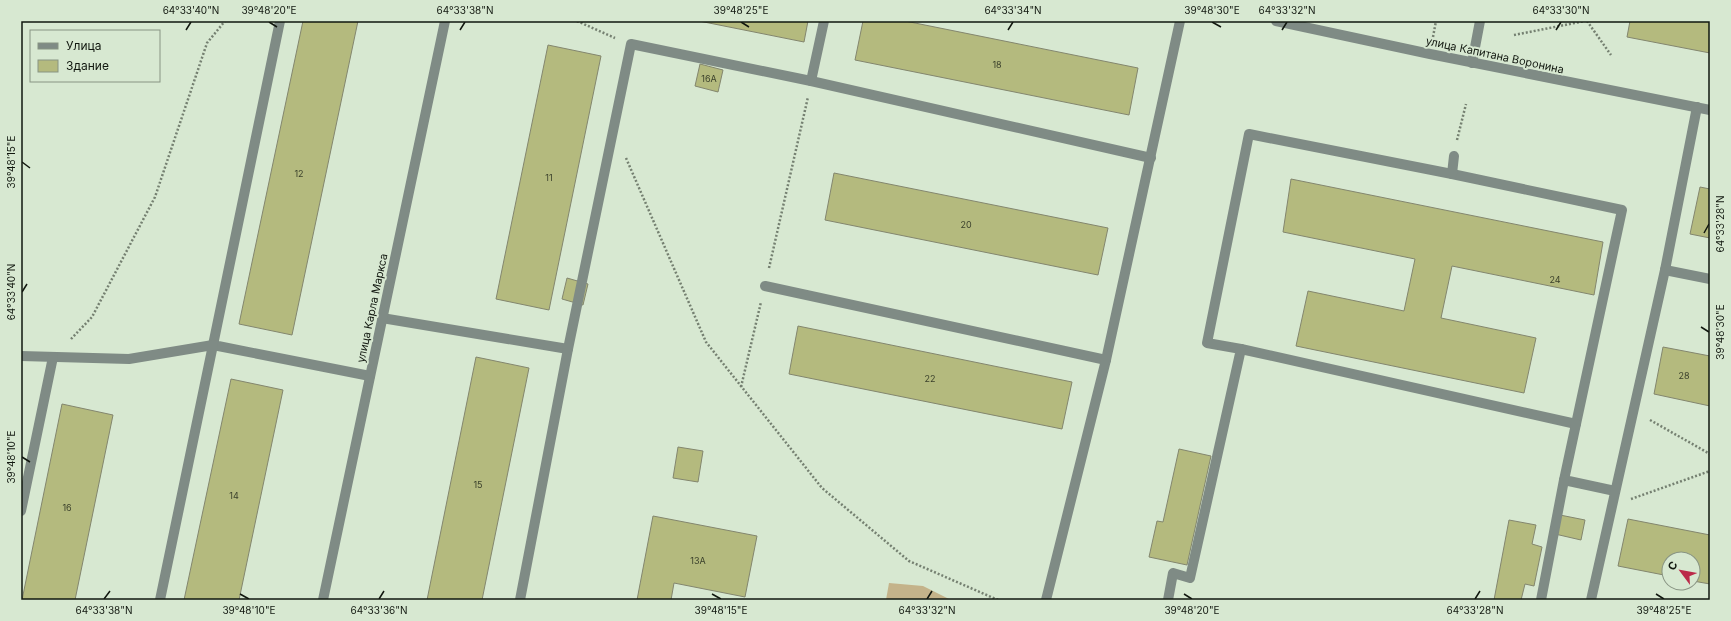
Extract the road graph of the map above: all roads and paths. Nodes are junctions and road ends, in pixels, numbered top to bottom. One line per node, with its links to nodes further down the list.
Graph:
1 (225, 21): 32 (path)
2 (280, 21): 28 (street)
3 (445, 21): 27 (street, улица Карла Маркса)
4 (577, 21): 13 (path)
5 (824, 21): 16 (street)
6 (1180, 21): 22 (street)
7 (1276, 21): 15 (street, улица Капитана Воронина)
8 (1436, 21): 12 (path)
9 (1480, 21): 15 (street)
10 (1586, 21): 11 (path); 14 (path)
11 (1514, 35)
12 (1433, 38)
13 (631, 44): 16 (street); 30 (street)
14 (1611, 55)
15 (1472, 63): 18 (street, улица Капитана Воронина)
16 (812, 81): 22 (street); 26 (path)
17 (1466, 104): 20 (path)
18 (1697, 108): 19 (street, улица Капитана Воронина); 24 (street)
19 (1710, 110)
20 (1454, 156): 23 (street)
21 (626, 157): 35 (path)
22 (1151, 158): 33 (street)
23 (1452, 174): 29 (street); 37 (street)
24 (1665, 270): 25 (street); 36 (street)
25 (1710, 279)
26 (765, 286): 33 (street); 35 (path)
27 (382, 318): 30 (street); 34 (street, улица Карла Маркса)
28 (213, 345): 32 (street); 34 (street); 45 (street)
29 (1241, 348): 37 (street); 50 (street)
30 (568, 349): 47 (street)
31 (21, 356): 32 (street)
32 (53, 357): 43 (street)
33 (1106, 360): 49 (street)
34 (370, 376): 46 (street, улица Карла Маркса)
35 (741, 387): 44 (path)
36 (1634, 411): 38 (path); 41 (street)
37 (1576, 424): 40 (street)
38 (1710, 454)
39 (1710, 471): 42 (path)
40 (1564, 480): 41 (street); 51 (street)
41 (1615, 491): 42 (street)
42 (1612, 506): 52 (street)
43 (21, 511)
44 (994, 599): 48 (path)
45 (160, 600)
46 (323, 600)
47 (520, 600)
48 (998, 600)
49 (1046, 600)
50 (1168, 600)
51 (1541, 600)
52 (1591, 600)

